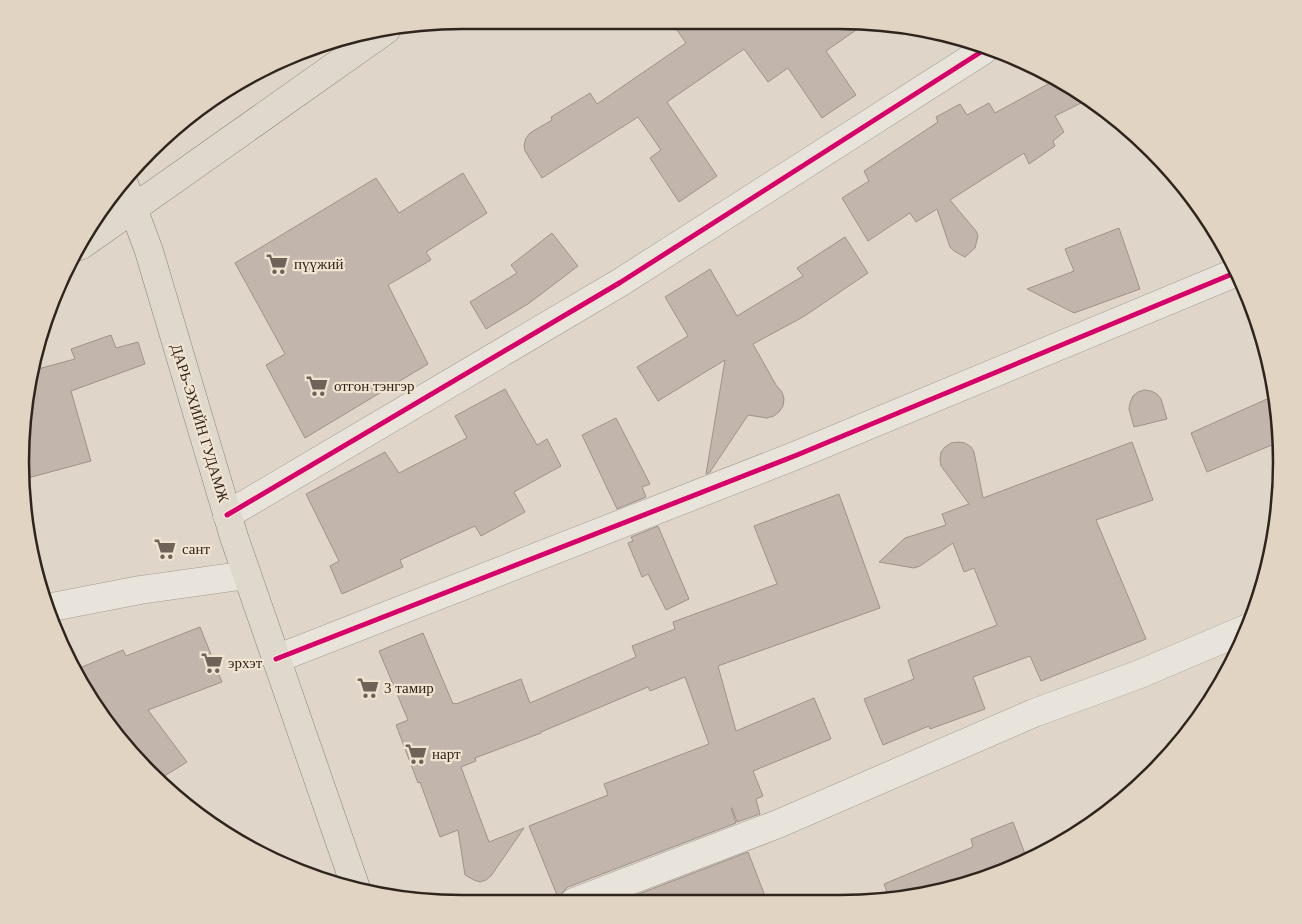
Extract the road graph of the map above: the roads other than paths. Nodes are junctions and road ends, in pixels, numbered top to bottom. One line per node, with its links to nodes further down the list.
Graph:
1 (375, 37): 4 (main road)
2 (980, 52): 7 (street)
3 (126, 188): 4 (main road, ДАРЬ-ЭХИЙН ГУДАМЖ)
4 (133, 208): 5 (main road); 7 (main road, ДАРЬ-ЭХИЙН ГУДАМЖ)
5 (92, 238)
6 (1231, 275): 11 (street)
7 (227, 515): 8 (main road, ДАРЬ-ЭХИЙН ГУДАМЖ)
8 (247, 575): 9 (street); 11 (main road, ДАРЬ-ЭХИЙН ГУДАМЖ)
9 (54, 607)
10 (1238, 632): 13 (street)
11 (276, 659): 12 (main road, ДАРЬ-ЭХИЙН ГУДАМЖ)
12 (353, 881)
13 (592, 895)

